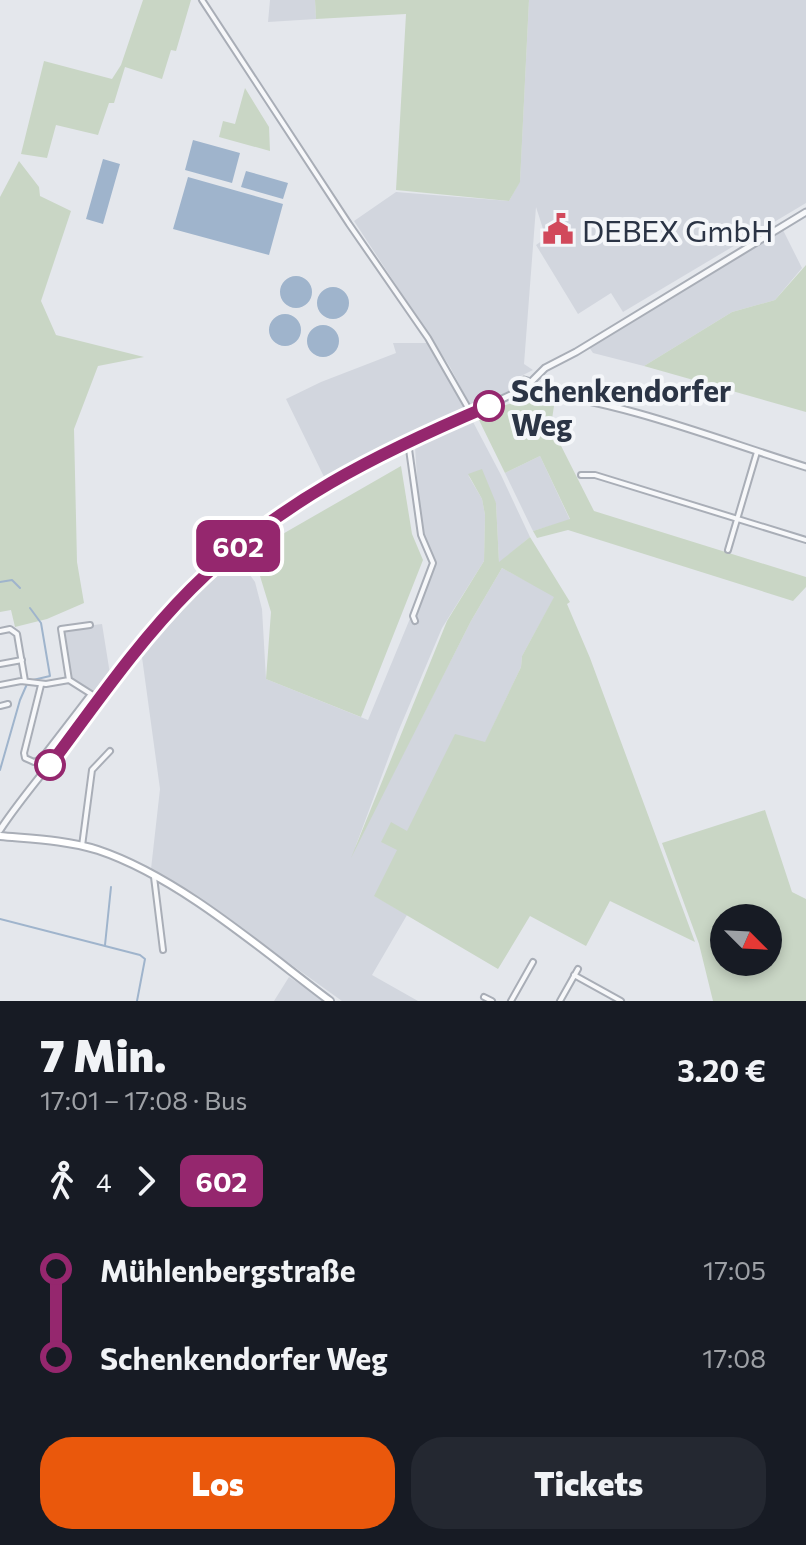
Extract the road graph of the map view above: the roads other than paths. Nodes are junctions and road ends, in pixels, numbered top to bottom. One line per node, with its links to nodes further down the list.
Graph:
1 (202, 0): 6 (street)
2 (806, 212): 3 (street)
3 (531, 382): 4 (street); 5 (street)
4 (517, 392): 5 (street); 6 (street)
5 (534, 392): 8 (street)
6 (471, 413): 7 (street)
7 (408, 442): 14 (street); 24 (street)
8 (757, 452): 9 (street); 11 (street)
9 (806, 467)
10 (581, 475): 11 (street)
11 (737, 519): 12 (street); 13 (street)
12 (806, 540)
13 (728, 550)
14 (415, 621)
15 (90, 625): 19 (street)
16 (0, 631): 17 (street)
17 (22, 660): 18 (street); 20 (street)
18 (0, 664)
19 (69, 680): 22 (street); 23 (street)
20 (25, 681): 21 (street); 22 (street)
21 (0, 685)
22 (41, 685): 23 (street)
23 (91, 694): 24 (street)
24 (99, 699): 28 (street)
25 (8, 704): 26 (street)
26 (0, 706)
27 (110, 751): 29 (street)
28 (0, 833): 29 (main road)
29 (82, 846): 30 (main road)
30 (154, 877): 31 (street); 36 (main road)
31 (163, 950)
32 (533, 962): 38 (street)
33 (578, 969): 34 (street)
34 (574, 975): 39 (street); 40 (street)
35 (484, 997): 37 (street)
36 (330, 1001)
37 (492, 1001)
38 (511, 1001)
39 (560, 1001)
40 (621, 1001)

